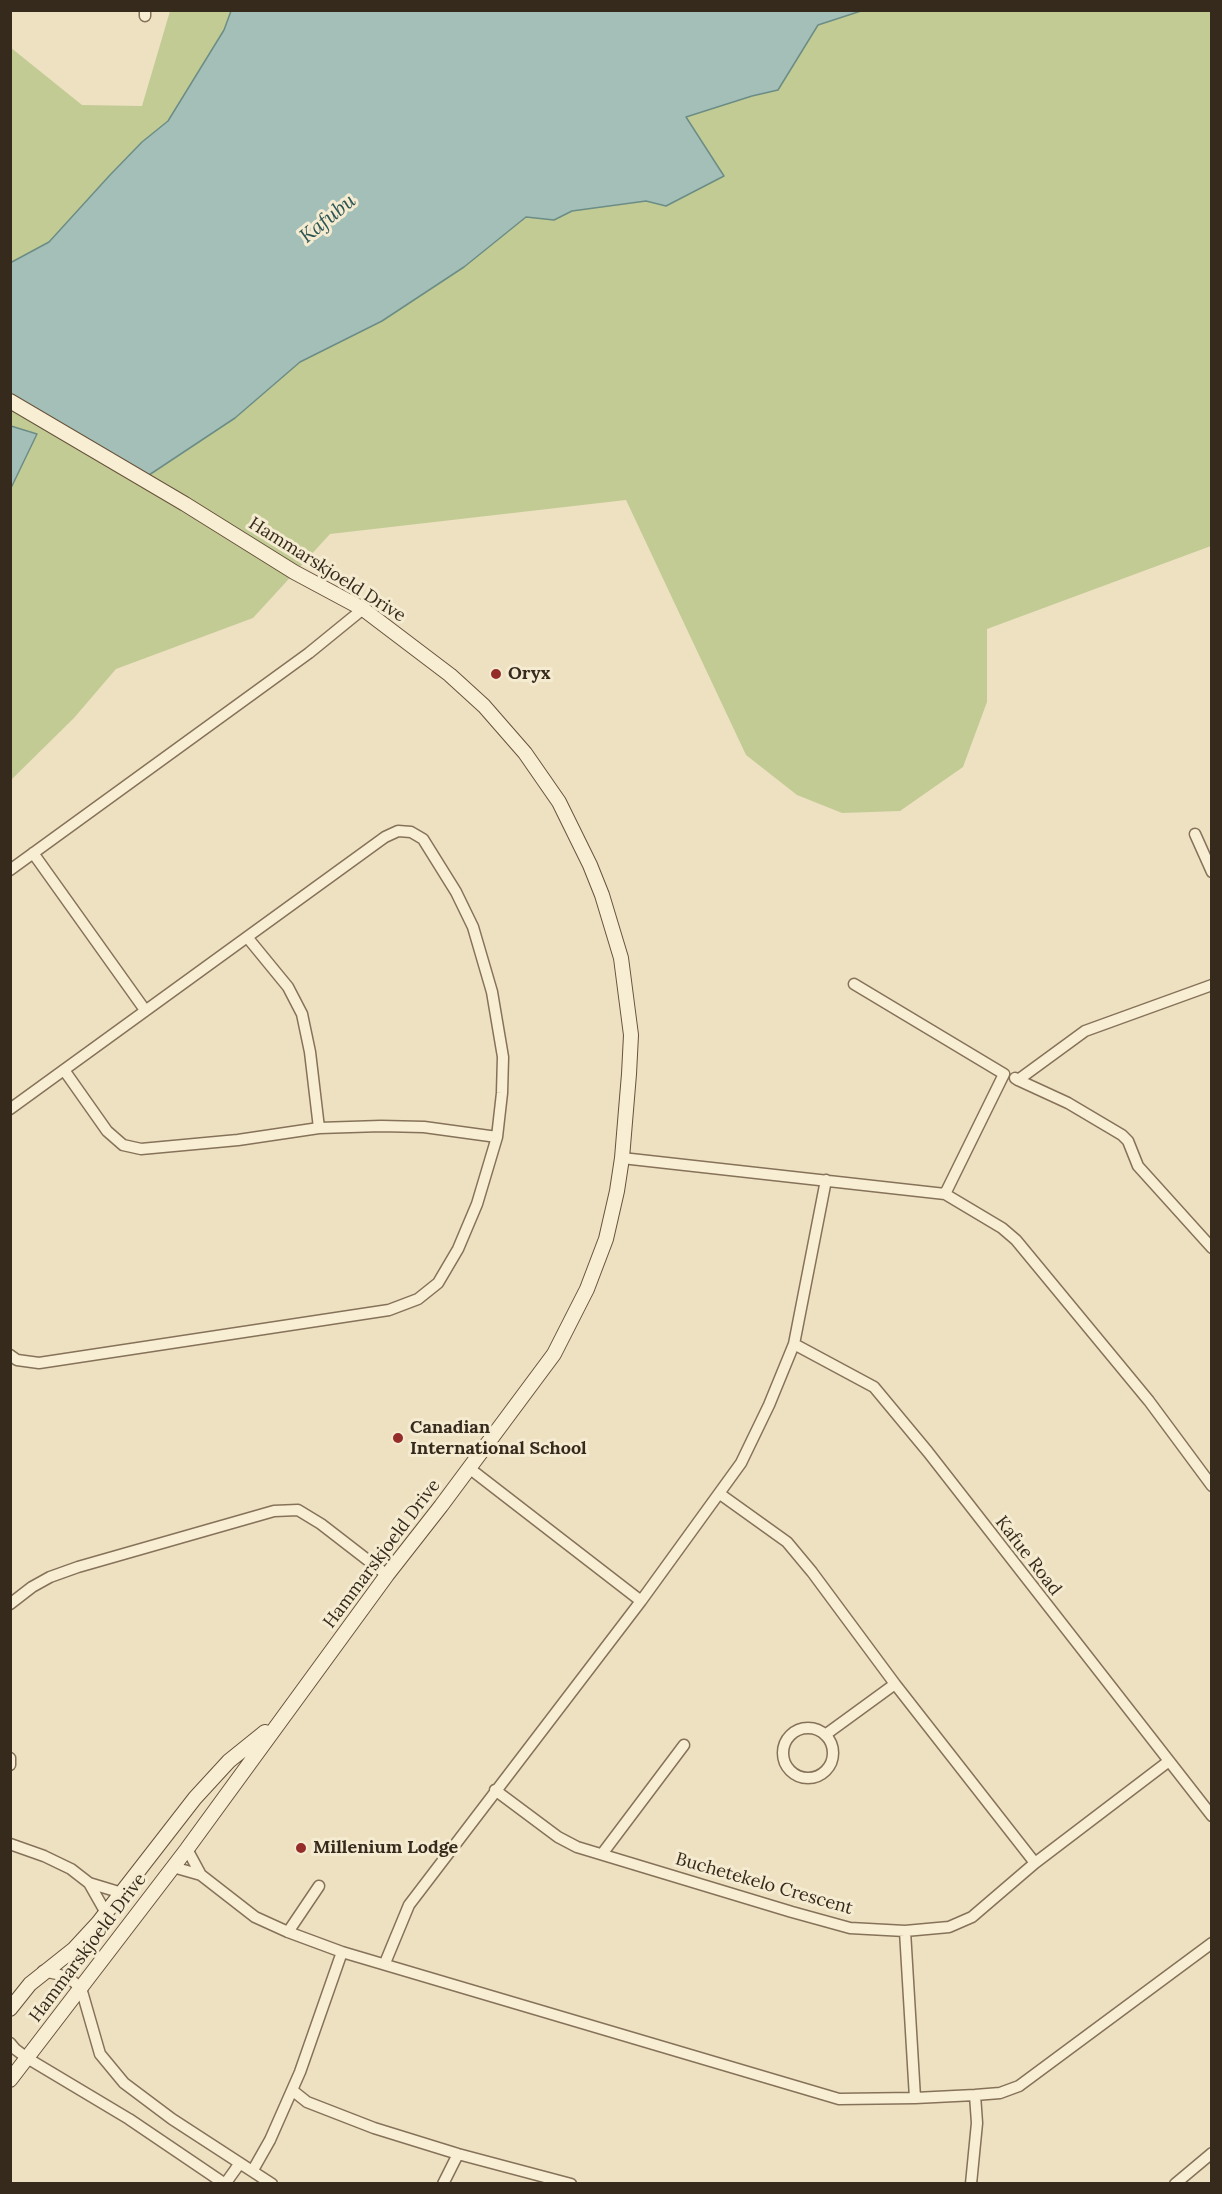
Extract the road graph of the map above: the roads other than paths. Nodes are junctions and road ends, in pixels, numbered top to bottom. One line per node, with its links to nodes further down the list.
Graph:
1 (10, 401): 2 (main road, Hammarskjoeld Drive)
2 (363, 609): 4 (street); 17 (main road, Hammarskjoeld Drive)
3 (1195, 834): 6 (street)
4 (33, 853): 5 (street); 10 (street)
5 (10, 870)
6 (1212, 872)
7 (247, 937): 10 (street); 15 (street); 16 (street)
8 (854, 984): 12 (street)
9 (1212, 985): 13 (street)
10 (145, 1010): 11 (street)
11 (64, 1070): 14 (street); 15 (street)
12 (1004, 1074): 13 (street); 19 (street)
13 (1018, 1080): 20 (street)
14 (10, 1109)
15 (319, 1128): 16 (street)
16 (496, 1137): 22 (street)
17 (622, 1158): 18 (street); 23 (main road, Hammarskjoeld Drive)
18 (826, 1179): 19 (street); 21 (street)
19 (945, 1194): 24 (street)
20 (1212, 1248)
21 (795, 1344): 25 (street); 34 (street, Kafue Road)
22 (10, 1355)
23 (469, 1468): 26 (main road, Hammarskjoeld Drive); 27 (street)
24 (1212, 1486)
25 (720, 1494): 27 (street); 29 (street)
26 (387, 1575): 28 (street); 30 (main road, Hammarskjoeld Drive)
27 (641, 1601): 36 (street)
28 (10, 1604)
29 (895, 1684): 31 (street); 43 (street)
30 (279, 1721): 37 (main road, Hammarskjoeld Drive); 39 (main road, Hammarskjoeld Drive)
31 (825, 1735): 31 (street)
32 (684, 1745): 42 (street)
33 (10, 1758): 35 (street)
34 (1169, 1761): 38 (street, Kafue Road); 43 (street, Buchetekelo Crescent)
35 (10, 1765)
36 (495, 1790): 42 (street, Buchetekelo Crescent); 54 (street)
37 (184, 1812): 39 (main road); 48 (main road, Hammarskjoeld Drive)
38 (1212, 1816)
39 (204, 1824): 41 (main road, Hammarskjoeld Drive)
40 (10, 1844): 46 (street)
41 (187, 1849): 44 (main road, Hammarskjoeld Drive); 45 (street)
42 (602, 1854): 50 (street, Buchetekelo Crescent)
43 (1035, 1863): 50 (street, Buchetekelo Crescent)
44 (173, 1868): 45 (street); 56 (main road, Hammarskjoeld Drive)
45 (201, 1875): 51 (street)
46 (89, 1883): 48 (street); 49 (street)
47 (319, 1886): 51 (street)
48 (122, 1893): 49 (main road, Hammarskjoeld Drive)
49 (106, 1913): 55 (main road, Hammarskjoeld Drive)
50 (905, 1931): 63 (street)
51 (288, 1932): 53 (street)
52 (1212, 1943): 62 (street)
53 (342, 1952): 54 (street); 61 (street)
54 (385, 1964): 63 (street)
55 (43, 1971): 56 (street); 57 (main road, Hammarskjoeld Drive)
56 (81, 1988): 59 (main road, Hammarskjoeld Drive); 66 (street)
57 (10, 2009)
58 (10, 2043): 59 (street)
59 (27, 2058): 60 (main road, Hammarskjoeld Drive); 68 (street)
60 (10, 2080)
61 (292, 2090): 65 (street); 67 (street)
62 (975, 2095): 63 (street); 72 (street)
63 (915, 2098)
64 (1212, 2153): 73 (street)
65 (458, 2154): 70 (street); 71 (street)
66 (240, 2163): 67 (street); 68 (street)
67 (253, 2170): 69 (street)
68 (225, 2184)
69 (272, 2184)
70 (443, 2184)
71 (571, 2184)
72 (971, 2184)
73 (1175, 2184)

